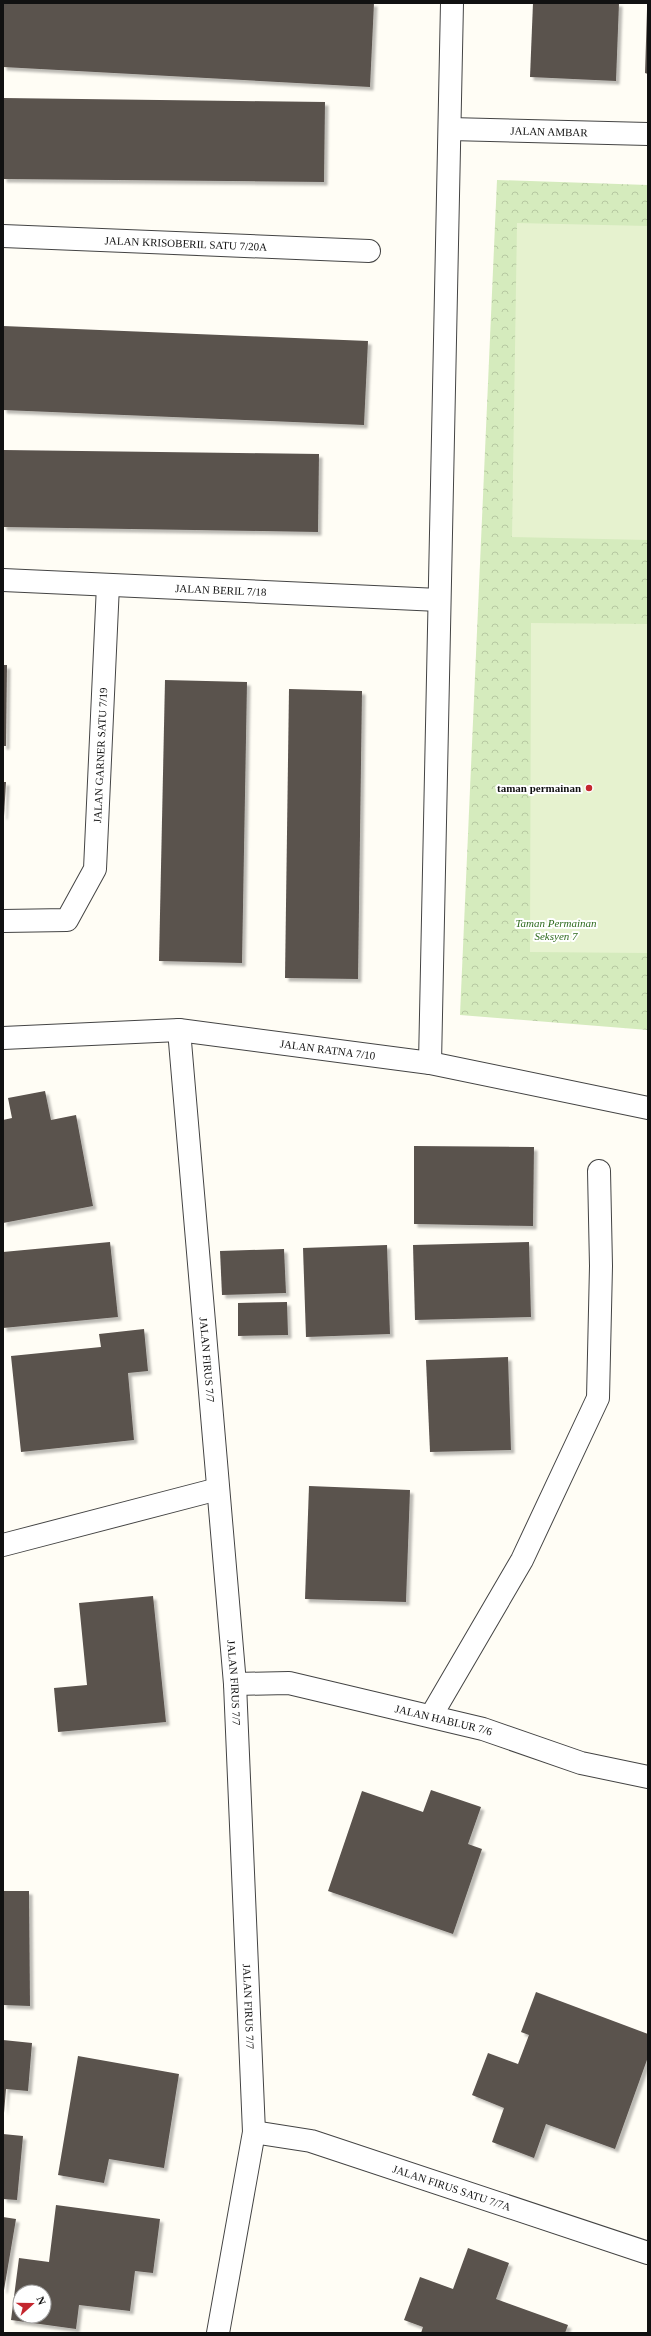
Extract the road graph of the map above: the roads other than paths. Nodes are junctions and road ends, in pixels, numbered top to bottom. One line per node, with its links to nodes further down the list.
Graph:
1 (452, 3): 2 (street)
2 (450, 129): 3 (street, JALAN AMBAR); 8 (street)
3 (648, 134)
4 (3, 236): 5 (street, JALAN KRISOBERIL SATU 7/20A)
5 (369, 251)
6 (3, 580): 7 (street, JALAN BERIL 7/18)
7 (108, 585): 8 (street, JALAN BERIL 7/18); 9 (street, JALAN GARNER SATU 7/19)
8 (438, 600): 12 (street)
9 (3, 921)
10 (179, 1030): 11 (street, JALAN RATNA 7/10); 12 (street, JALAN RATNA 7/10); 15 (street, JALAN FIRUS 7/7)
11 (3, 1038)
12 (430, 1063): 13 (street, JALAN RATNA 7/10)
13 (648, 1108)
14 (599, 1171): 18 (street)
15 (218, 1489): 16 (street); 17 (street, JALAN FIRUS 7/7)
16 (3, 1545)
17 (235, 1684): 18 (street, JALAN HABLUR 7/6); 20 (street, JALAN FIRUS 7/7)
18 (431, 1716): 19 (street, JALAN HABLUR 7/6)
19 (648, 1777)
20 (254, 2132): 21 (street, JALAN FIRUS SATU 7/7A); 22 (street, JALAN FIRUS 7/7)
21 (648, 2253)
22 (218, 2333)

